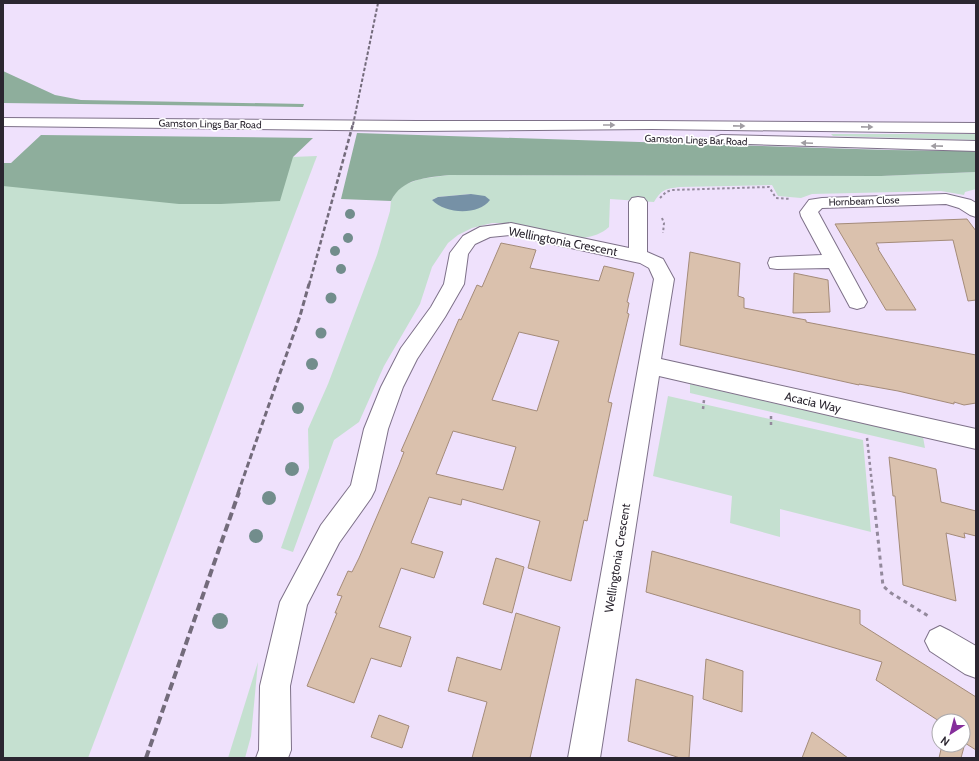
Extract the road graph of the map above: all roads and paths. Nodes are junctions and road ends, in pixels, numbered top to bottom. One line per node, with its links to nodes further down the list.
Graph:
1 (3, 122): 2 (main road, Gamston Lings Bar Road)
2 (416, 126): 3 (main road, Gamston Lings Bar Road, one-way to 3); 4 (main road, Gamston Lings Bar Road, one-way to 2)
3 (976, 128)
4 (976, 146)
5 (795, 200): 7 (path)
6 (638, 202): 11 (main road)
7 (658, 203)
8 (976, 211): 12 (main road, Hornbeam Close)
9 (662, 216): 10 (path)
10 (662, 237)
11 (638, 257): 15 (main road, Wellingtonia Crescent); 24 (main road, Wellingtonia Crescent)
12 (835, 261): 13 (main road); 14 (main road, Hornbeam Close)
13 (777, 263)
14 (857, 302)
15 (649, 365): 21 (main road, Acacia Way); 25 (main road, Wellingtonia Crescent)
16 (704, 400): 17 (path)
17 (703, 409)
18 (771, 415): 19 (path)
19 (771, 426)
20 (868, 438): 22 (path)
21 (976, 439)
22 (938, 631): 23 (main road)
23 (976, 663)
24 (272, 758)
25 (584, 758)

